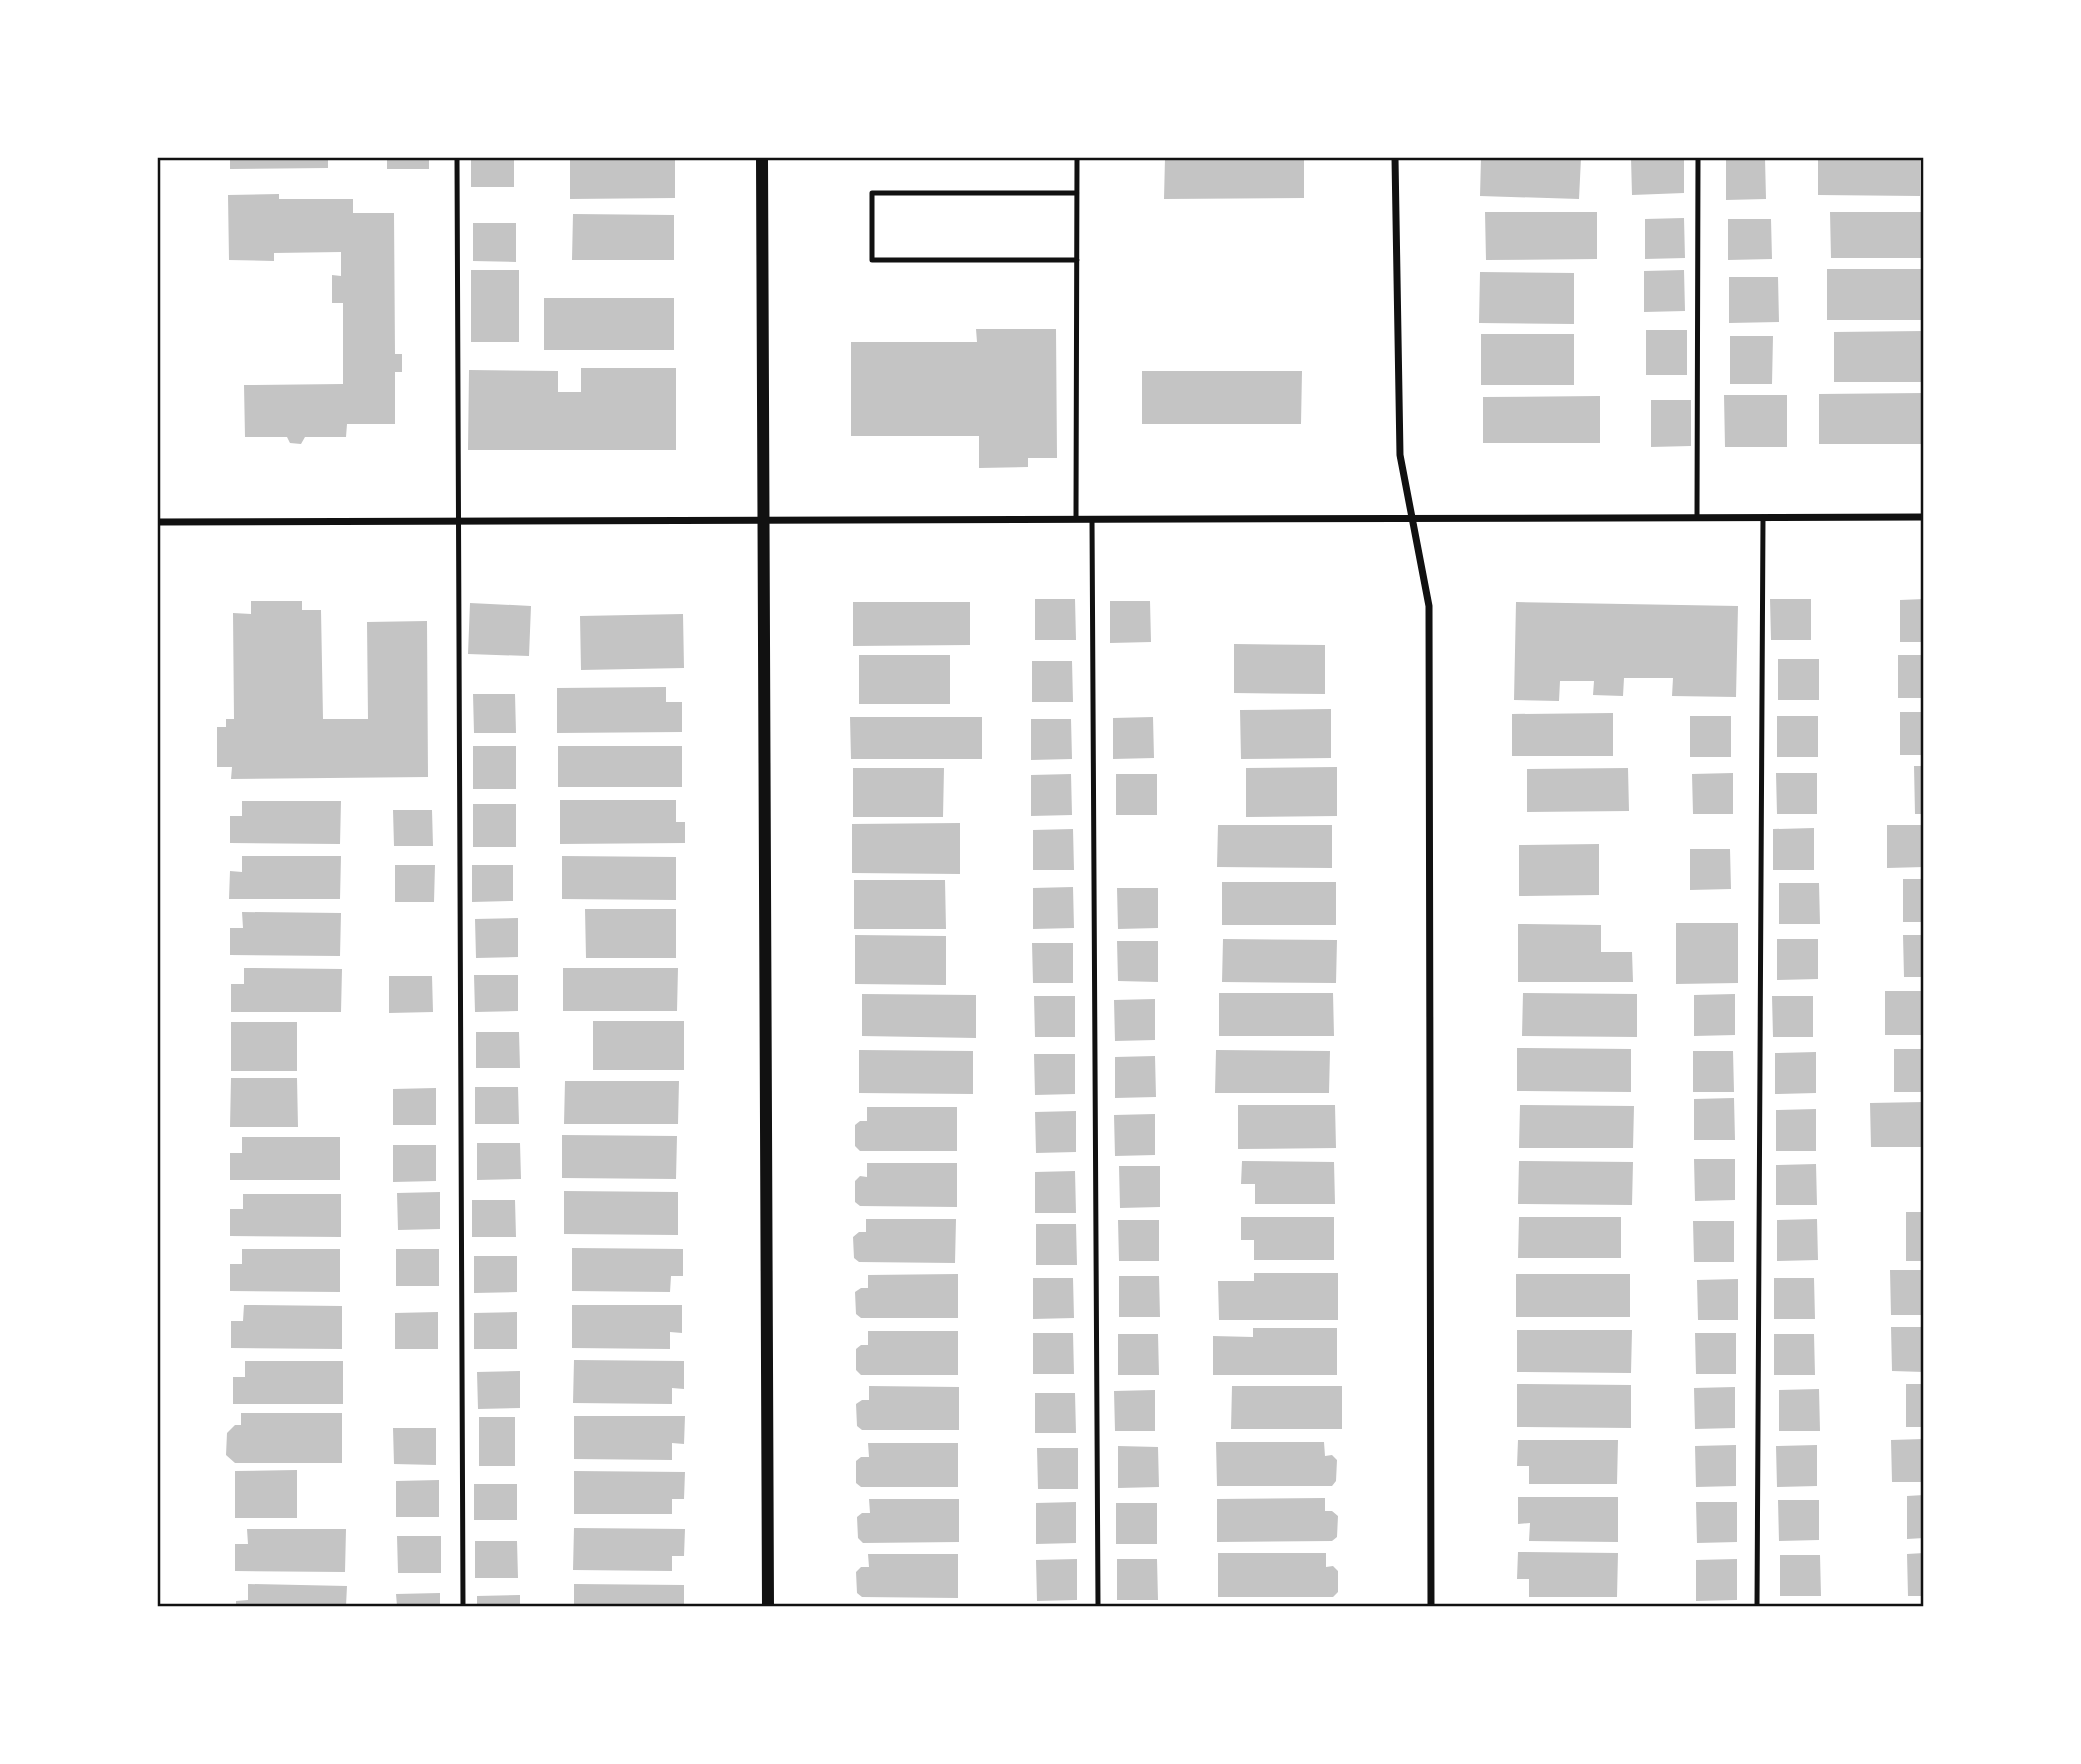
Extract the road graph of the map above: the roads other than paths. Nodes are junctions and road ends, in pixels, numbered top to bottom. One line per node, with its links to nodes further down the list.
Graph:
1 (457, 158): 15 (lane)
2 (762, 158): 14 (street)
3 (1077, 158): 6 (lane)
4 (1395, 158): 11 (street)
5 (1698, 158): 8 (lane)
6 (1077, 193): 7 (lane); 7 (lane)
7 (1077, 260): 12 (lane)
8 (1697, 517): 9 (street); 11 (street)
9 (1763, 517): 10 (street); 21 (lane)
10 (1923, 517)
11 (1412, 518): 13 (street); 20 (street)
12 (1076, 519): 13 (street); 14 (street)
13 (1092, 519): 19 (lane)
14 (763, 520): 15 (street); 18 (street)
15 (458, 521): 16 (street); 17 (lane)
16 (158, 522)
17 (463, 1606)
18 (768, 1606)
19 (1098, 1606)
20 (1431, 1606)
21 (1757, 1606)

